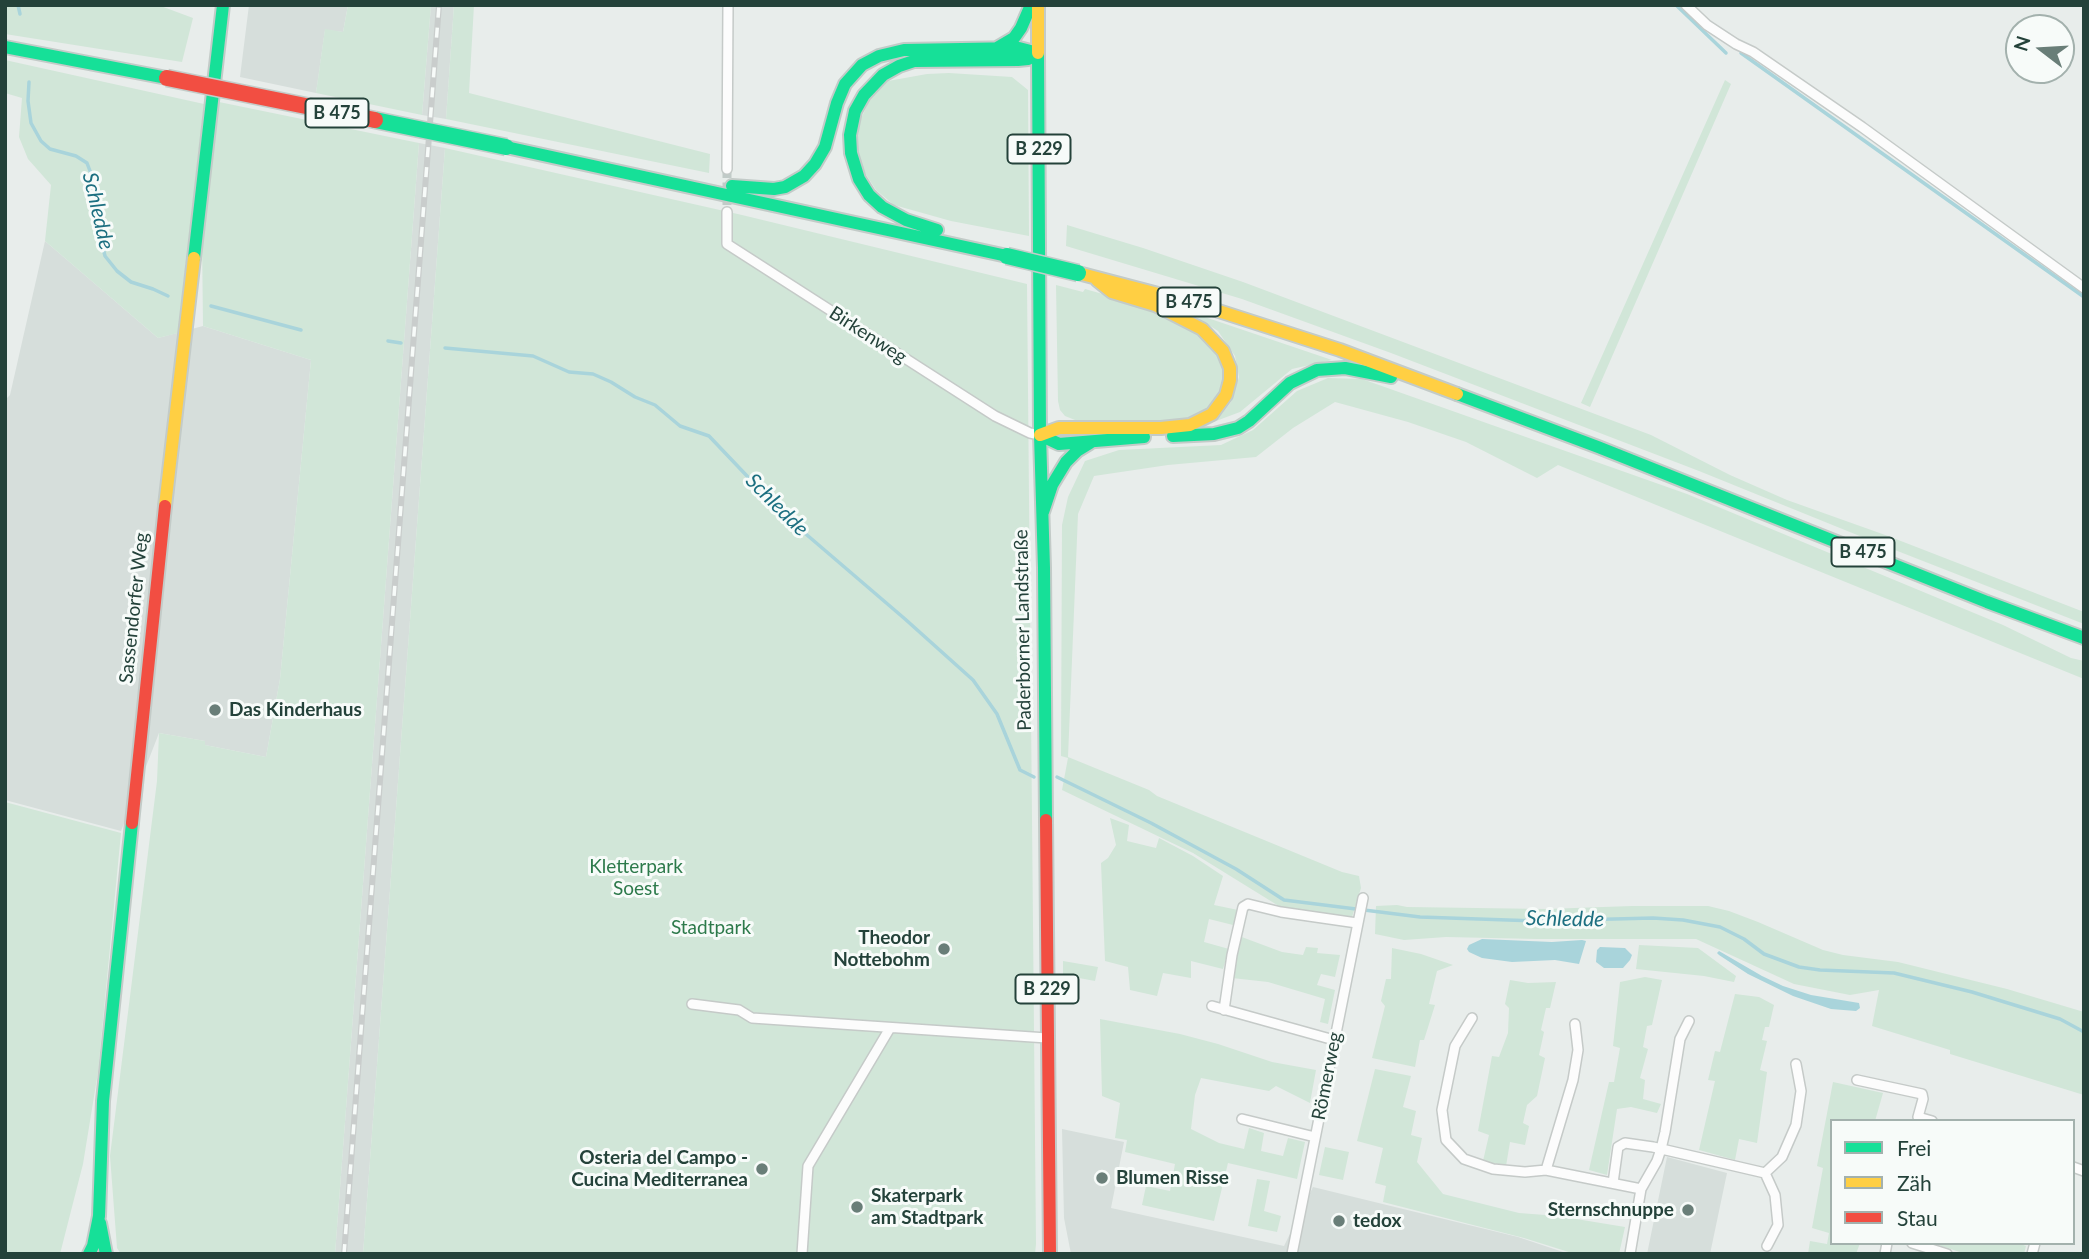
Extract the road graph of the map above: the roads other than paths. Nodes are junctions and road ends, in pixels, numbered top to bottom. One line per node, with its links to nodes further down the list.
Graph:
1 (223, 5): 41 (main road, Sassendorfer Weg)
2 (728, 5): 9 (street)
3 (1031, 5): 7 (main road)
4 (1038, 5): 8 (main road, Paderborner Landstraße)
5 (1686, 5): 14 (street)
6 (5, 47): 10 (main road, B 475, bridge)
7 (996, 48): 8 (main road); 10 (main road)
8 (1038, 53): 12 (main road); 16 (main road, Paderborner Landstraße / B 229)
9 (727, 169)
10 (662, 180): 12 (main road, B 475)
11 (727, 212): 16 (street, Birkenweg)
12 (974, 248): 13 (main road, B 475, bridge)
13 (1086, 275): 15 (main road, B 475); 16 (main road)
14 (2084, 288)
15 (1407, 375): 17 (main road); 19 (main road, B 475)
16 (1040, 435): 17 (main road); 18 (main road, Paderborner Landstraße / B 229)
17 (1092, 442): 18 (main road)
18 (1043, 512): 29 (main road, Paderborner Landstraße / B 229)
19 (2084, 638)
20 (1363, 898): 21 (street, Römerweg)
21 (1357, 923): 24 (street); 30 (street, Römerweg)
22 (692, 1004): 28 (street)
23 (1212, 1006): 24 (street)
24 (1224, 1010): 30 (street)
25 (1472, 1018): 37 (street)
26 (1689, 1021): 36 (street)
27 (1575, 1024): 37 (street)
28 (890, 1028): 29 (street); 46 (street)
29 (1047, 1038): 47 (main road, Paderborner Landstraße / B 229)
30 (1334, 1041): 35 (street, Römerweg)
31 (1796, 1063): 38 (street)
32 (1857, 1080): 34 (street)
33 (1242, 1119): 35 (street)
34 (1918, 1119)
35 (1315, 1137): 48 (street, Römerweg)
36 (1661, 1149): 38 (street); 39 (street); 40 (street)
37 (1546, 1170): 39 (street)
38 (1765, 1173): 43 (street)
39 (1613, 1183): 40 (street)
40 (1641, 1189): 49 (street)
41 (99, 1216): 44 (main road, Sassendorfer Weg); 45 (main road, Sassendorfer Weg)
42 (1918, 1245): 50 (street)
43 (1767, 1246)
44 (89, 1254)
45 (106, 1254)
46 (802, 1254)
47 (1050, 1254)
48 (1292, 1254)
49 (1630, 1254)
50 (1947, 1254)

